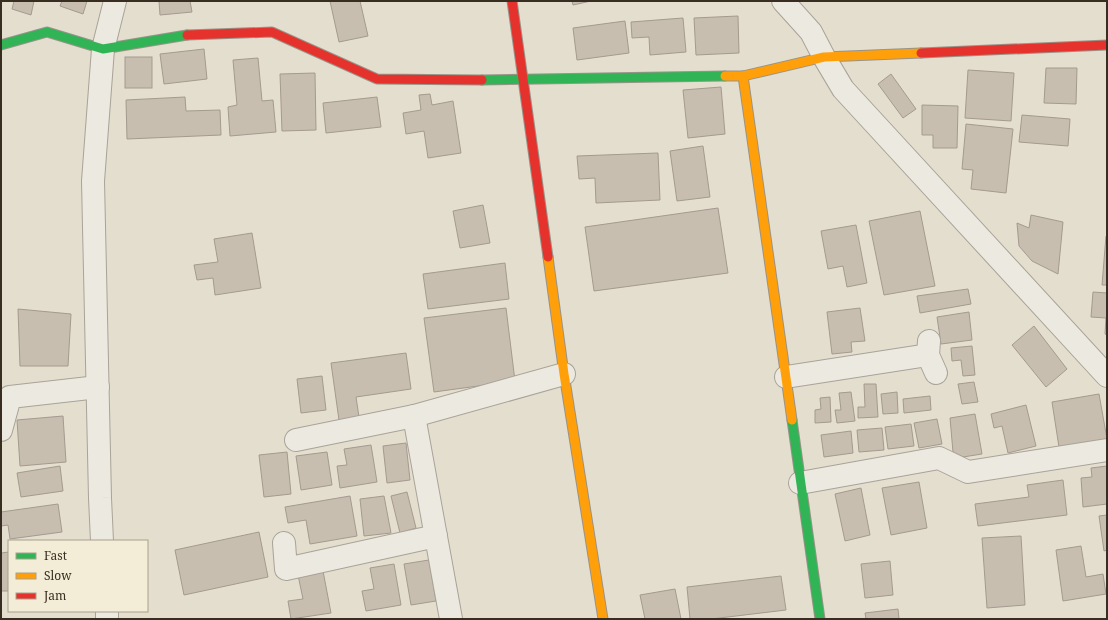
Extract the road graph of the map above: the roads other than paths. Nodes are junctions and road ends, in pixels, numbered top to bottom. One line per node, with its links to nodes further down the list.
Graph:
1 (115, 1): 6 (street)
2 (512, 1): 9 (street)
3 (783, 1): 7 (street)
4 (2, 40): 6 (street)
5 (1107, 45): 7 (street)
6 (102, 49): 9 (street); 14 (street)
7 (824, 56): 8 (street); 12 (street)
8 (743, 76): 9 (street); 13 (street)
9 (522, 80): 11 (street)
10 (931, 356): 13 (street)
11 (564, 374): 15 (street); 24 (street)
12 (1107, 376)
13 (786, 377): 19 (street)
14 (98, 387): 16 (street); 21 (street)
15 (414, 416): 17 (street); 20 (street)
16 (1, 430)
17 (296, 440)
18 (1107, 450): 19 (street)
19 (800, 483): 25 (street)
20 (436, 536): 22 (street); 23 (street)
21 (102, 540)
22 (284, 543)
23 (451, 619)
24 (603, 619)
25 (820, 619)

